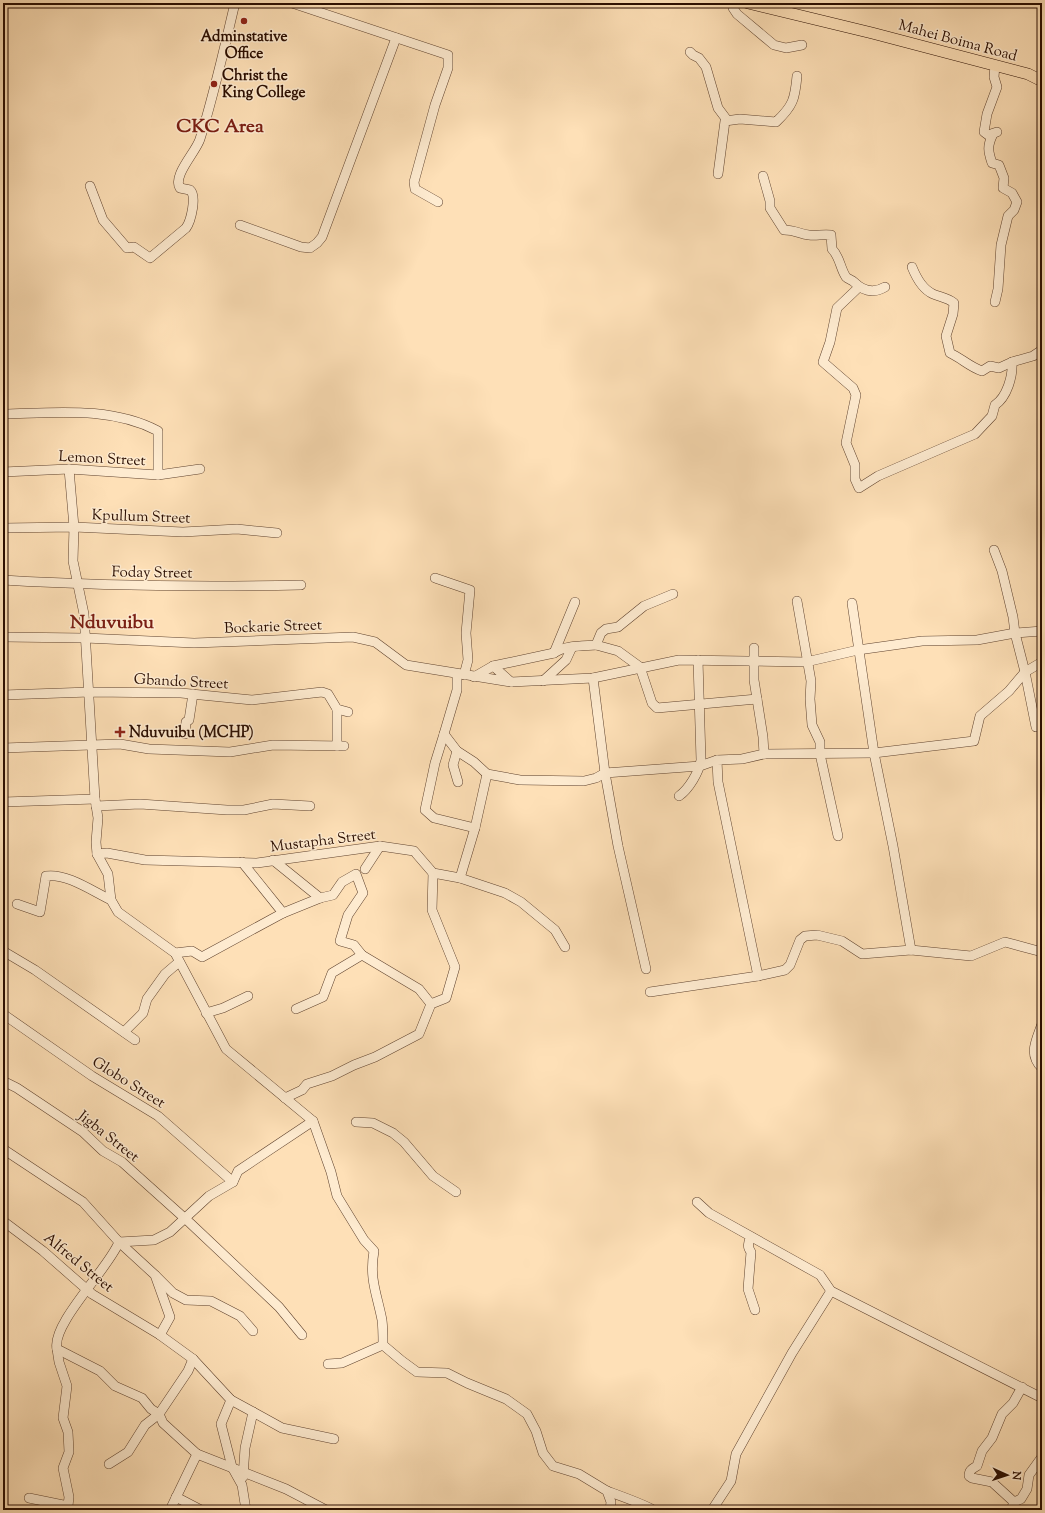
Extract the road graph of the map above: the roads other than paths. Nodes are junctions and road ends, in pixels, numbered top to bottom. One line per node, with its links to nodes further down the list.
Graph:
1 (234, 3): 14 (street)
2 (292, 3): 5 (street)
3 (735, 3): 6 (street)
4 (748, 3): 8 (main road, Mahei Boima Road)
5 (396, 38): 15 (street); 16 (street)
6 (802, 45)
7 (690, 52): 11 (street)
8 (994, 65): 10 (main road, Mahei Boima Road); 20 (street)
9 (797, 76): 11 (street)
10 (1042, 81)
11 (727, 120): 12 (street)
12 (718, 174)
13 (763, 176): 19 (street)
14 (90, 186)
15 (438, 202)
16 (240, 225)
17 (912, 267): 22 (street)
18 (885, 287): 19 (street)
19 (858, 288): 22 (street)
20 (995, 302)
21 (1042, 350): 22 (street)
22 (1012, 362)
23 (3, 414): 27 (street)
24 (69, 469): 26 (street, Lemon Street); 27 (street, Lemon Street); 28 (street)
25 (200, 469): 27 (street, Lemon Street)
26 (3, 472)
27 (158, 475)
28 (74, 527): 29 (street, Kpullum Street); 30 (street, Kpullum Street); 34 (street)
29 (3, 528)
30 (277, 533)
31 (994, 550): 41 (street)
32 (436, 578): 56 (street)
33 (3, 580): 34 (street, Foday Street)
34 (77, 584): 35 (street, Foday Street); 43 (street)
35 (301, 585)
36 (674, 594): 44 (street)
37 (796, 601): 51 (street)
38 (575, 602): 48 (street)
39 (852, 603): 47 (street)
40 (1042, 631): 41 (street, Bockarie Street)
41 (1015, 632): 47 (street, Bockarie Street); 55 (street)
42 (3, 637): 43 (street, Bockarie Street)
43 (85, 638): 56 (street, Bockarie Street); 61 (street)
44 (596, 645): 45 (street); 54 (street)
45 (572, 647): 48 (street); 59 (street)
46 (754, 648): 50 (street)
47 (858, 650): 51 (street, Bockarie Street); 74 (street)
48 (554, 654): 53 (street)
49 (698, 660): 50 (street, Bockarie Street); 54 (street, Bockarie Street); 65 (street)
50 (754, 662): 51 (street, Bockarie Street); 64 (street)
51 (806, 662): 76 (street)
52 (1042, 662): 55 (street)
53 (493, 666): 57 (street); 60 (street)
54 (640, 667): 58 (street, Bockarie Street); 65 (street)
55 (1025, 672): 68 (street); 74 (street)
56 (460, 675): 57 (street, Bockarie Street); 70 (street)
57 (474, 677): 60 (street, Bockarie Street)
58 (593, 678): 59 (street, Bockarie Street); 79 (street)
59 (543, 681): 60 (street, Bockarie Street)
60 (511, 682)
61 (90, 692): 62 (street, Gbando Street); 63 (street, Gbando Street); 71 (street)
62 (193, 694): 66 (street, Gbando Street); 69 (street)
63 (3, 695)
64 (757, 699): 65 (street); 75 (street)
65 (699, 704): 78 (street)
66 (337, 709): 67 (street); 71 (street)
67 (348, 712)
68 (1036, 727)
69 (185, 734)
70 (444, 734): 73 (street); 86 (street)
71 (93, 745): 72 (street); 84 (street)
72 (3, 748)
73 (457, 751): 80 (street); 81 (street)
74 (874, 753): 76 (street); 101 (street)
75 (764, 754): 76 (street); 77 (street)
76 (820, 754): 87 (street)
77 (717, 760): 78 (street); 107 (street)
78 (700, 766): 79 (street); 82 (street)
79 (605, 773): 80 (street); 106 (street)
80 (487, 774): 86 (street)
81 (458, 782)
82 (679, 796)
83 (3, 802): 84 (street)
84 (96, 802): 85 (street); 89 (street)
85 (310, 806)
86 (475, 828): 94 (street)
87 (838, 836)
88 (380, 846): 90 (street, Mustapha Street); 92 (street); 93 (street, Mustapha Street)
89 (97, 854): 91 (street, Mustapha Street); 96 (street)
90 (273, 860): 91 (street, Mustapha Street); 95 (street)
91 (242, 862): 98 (street)
92 (364, 869)
93 (433, 873): 94 (street); 110 (street)
94 (460, 878): 99 (street)
95 (320, 898): 98 (street); 104 (street)
96 (111, 900): 97 (street); 103 (street)
97 (17, 904)
98 (283, 913): 103 (street)
99 (565, 947)
100 (3, 950): 115 (street)
101 (910, 950): 102 (street); 107 (street)
102 (1042, 952)
103 (175, 954): 105 (street)
104 (362, 955): 110 (street); 111 (street)
105 (179, 962): 112 (street); 115 (street)
106 (646, 969)
107 (758, 976): 108 (street)
108 (650, 992)
109 (248, 996): 112 (street)
110 (431, 1004): 119 (street)
111 (296, 1009)
112 (206, 1013): 119 (street)
113 (3, 1014): 123 (street, Globo Street)
114 (1042, 1024): 117 (street)
115 (124, 1032): 116 (street)
116 (135, 1040)
117 (1042, 1068)
118 (3, 1081): 127 (street, Jigba Street)
119 (285, 1098): 120 (street)
120 (313, 1121): 123 (street); 137 (street)
121 (356, 1122): 124 (street)
122 (3, 1149): 129 (street)
123 (233, 1182): 127 (street)
124 (456, 1192)
125 (697, 1202): 128 (street)
126 (3, 1221): 131 (street, Alfred Street)
127 (188, 1221): 129 (street); 136 (street, Jigba Street)
128 (751, 1237): 132 (street); 133 (street)
129 (119, 1242): 130 (street); 131 (street)
130 (155, 1275): 134 (street); 135 (street)
131 (86, 1289): 135 (street, Alfred Street); 138 (street)
132 (831, 1291): 141 (street); 167 (street)
133 (755, 1310)
134 (253, 1331)
135 (160, 1335): 139 (street, Alfred Street)
136 (302, 1335)
137 (383, 1345): 140 (street); 153 (street)
138 (57, 1349): 145 (street); 156 (street)
139 (193, 1359): 143 (street, Alfred Street); 145 (street)
140 (328, 1364)
141 (1022, 1387): 142 (street); 157 (street)
142 (1042, 1398)
143 (231, 1400): 144 (street, Alfred Street); 150 (street)
144 (253, 1412): 146 (street, Alfred Street); 151 (street)
145 (160, 1414): 147 (street); 149 (street)
146 (334, 1439)
147 (197, 1454): 150 (street); 154 (street)
148 (1042, 1457): 157 (street)
149 (109, 1464)
150 (232, 1467): 151 (street); 152 (street)
151 (243, 1472): 152 (street); 158 (street)
152 (242, 1485): 163 (street)
153 (607, 1491): 165 (street); 166 (street)
154 (176, 1497): 161 (street); 162 (street)
155 (29, 1498): 156 (street)
156 (68, 1506): 159 (street); 160 (street)
157 (1013, 1506)
158 (316, 1508): 164 (street)
159 (59, 1510)
160 (77, 1510)
161 (170, 1510)
162 (201, 1510)
163 (246, 1510)
164 (326, 1510)
165 (610, 1510)
166 (653, 1510)
167 (712, 1510)

